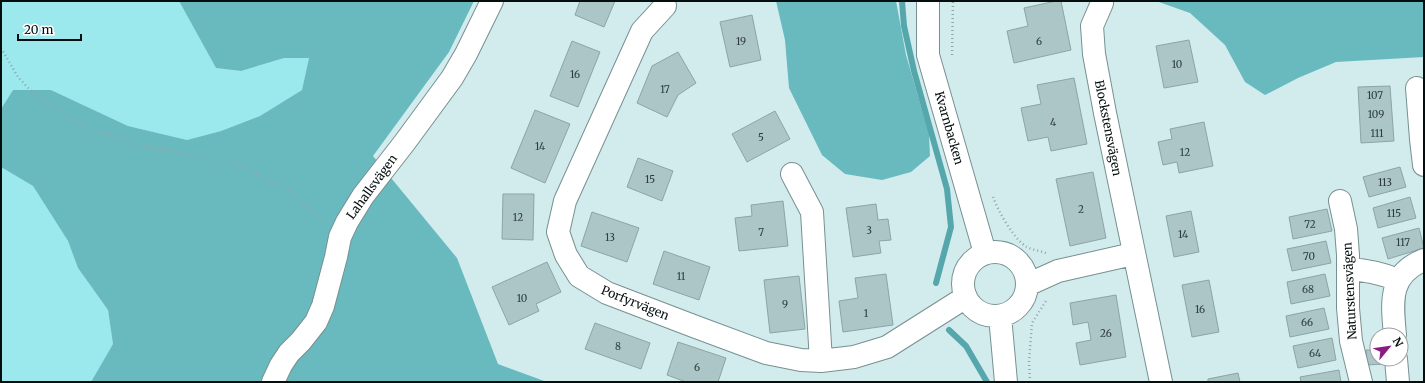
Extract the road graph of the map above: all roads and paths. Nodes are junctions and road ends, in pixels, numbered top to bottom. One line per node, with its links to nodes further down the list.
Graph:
1 (492, 1): 13 (street, Lahallsvägen)
2 (928, 1): 14 (street, Kvarnbacken)
3 (953, 1): 7 (path)
4 (1102, 3): 15 (street, Blockstensvägen)
5 (665, 6): 25 (street, Porfyrvägen)
6 (1, 48): 13 (path)
7 (952, 59)
8 (1417, 88): 9 (street)
9 (1424, 165)
10 (792, 174): 25 (street)
11 (991, 191): 18 (path)
12 (1340, 201): 17 (street, Naturstensvägen)
13 (340, 237): 27 (street, Lahallsvägen)
14 (985, 253): 20 (street); 21 (street)
15 (1133, 254): 18 (street); 30 (street, Blockstensvägen)
16 (1424, 260): 19 (street)
17 (1348, 269): 19 (street); 31 (street, Naturstensvägen)
18 (1058, 271): 20 (street)
19 (1398, 280): 24 (street)
20 (1027, 285): 23 (street)
21 (966, 297): 23 (street); 25 (street, Porfyrvägen)
22 (1047, 299): 29 (path)
23 (1000, 316): 28 (street)
24 (1394, 327)
25 (822, 361)
26 (1397, 367): 32 (street)
27 (273, 382)
28 (1006, 382)
29 (1030, 382)
30 (1161, 382)
31 (1360, 382)
32 (1398, 382)

